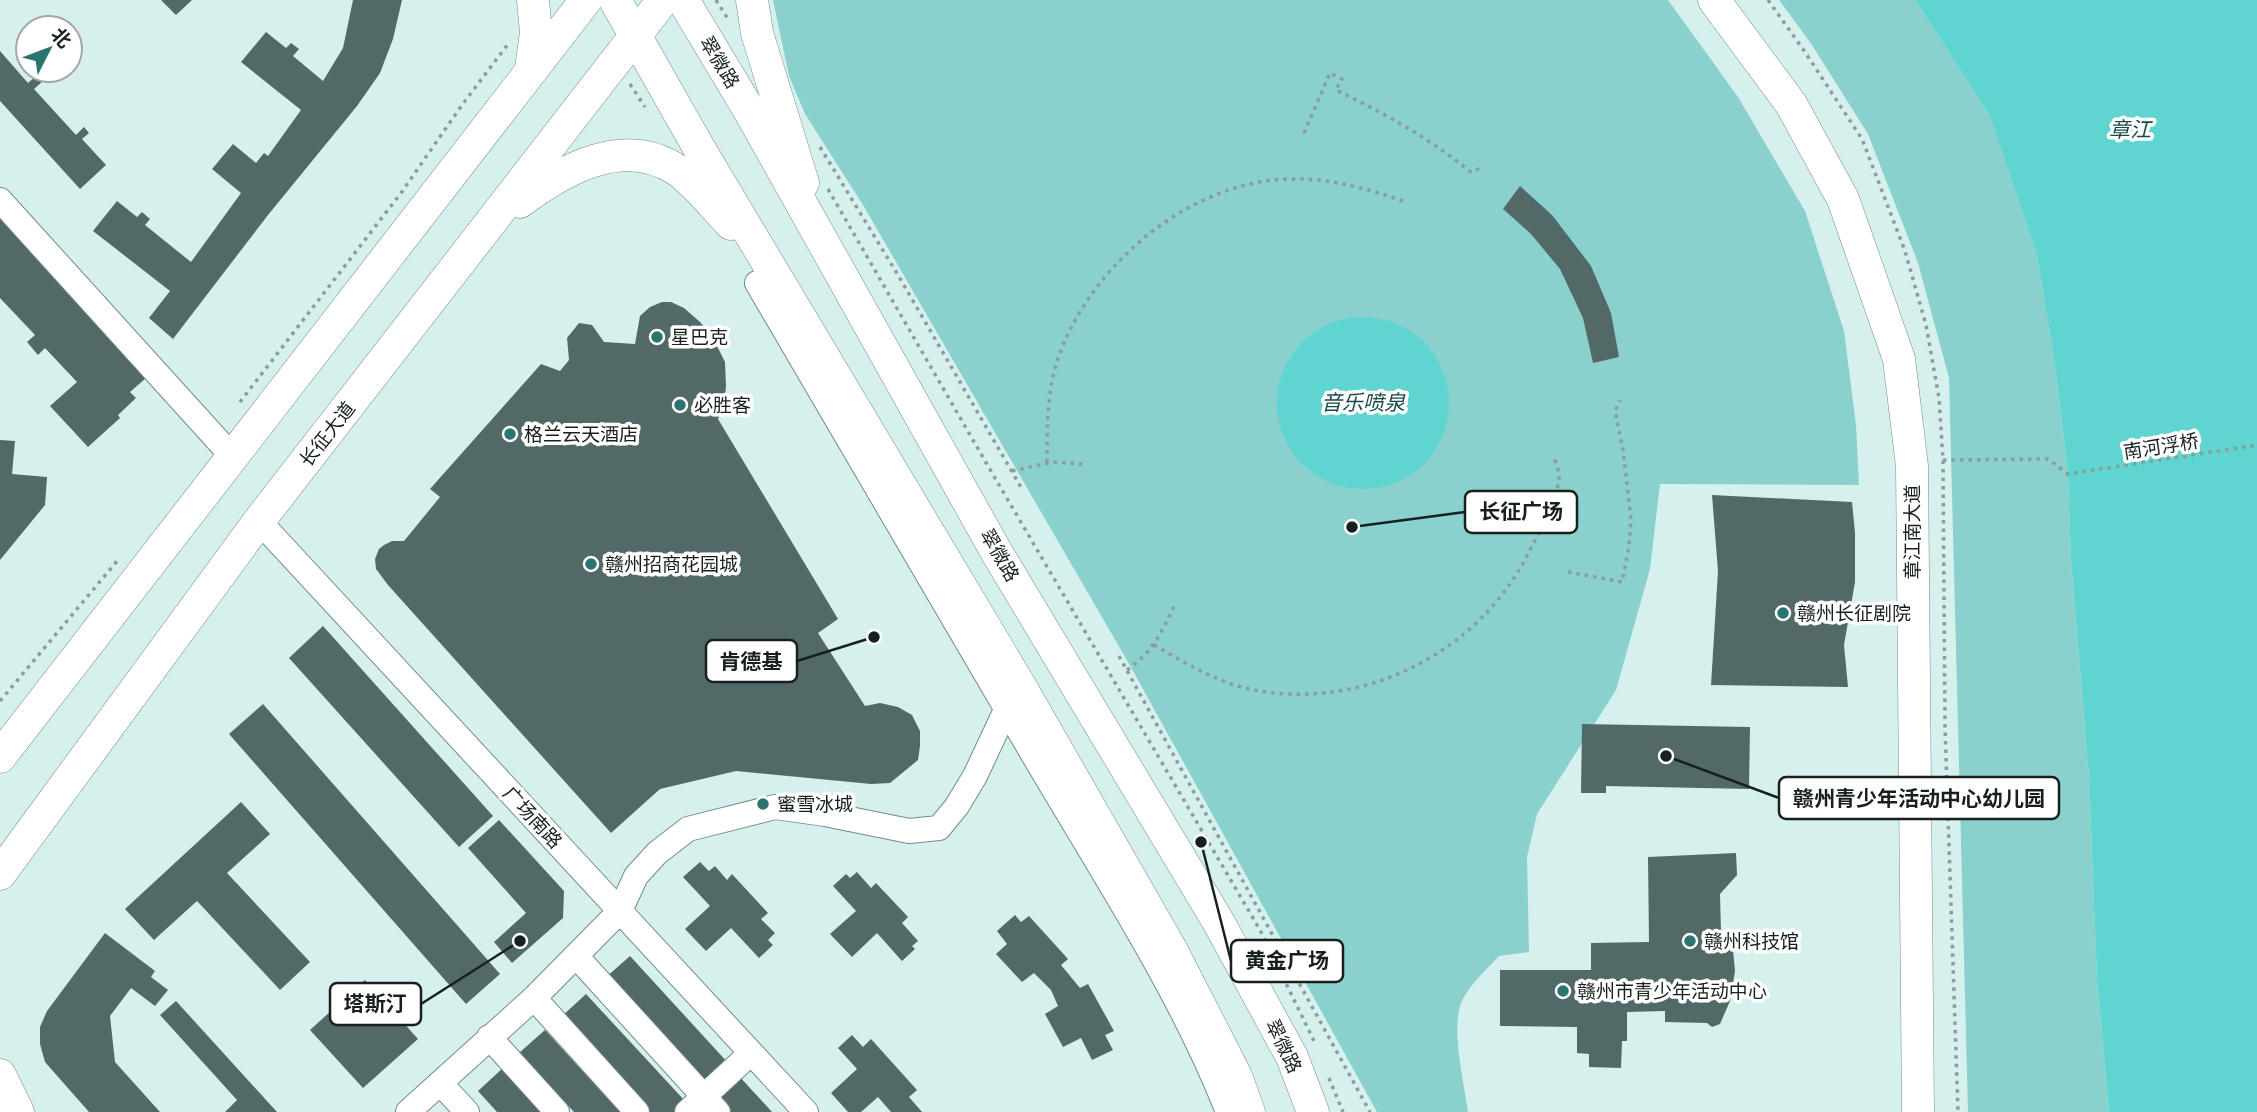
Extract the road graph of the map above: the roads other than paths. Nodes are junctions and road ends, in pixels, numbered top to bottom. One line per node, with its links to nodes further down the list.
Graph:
1 (533, 0): 10 (main road)
2 (586, 0): 10 (main road)
3 (615, 0): 9 (main road)
4 (663, 0): 9 (main road, 长征大道)
5 (682, 0): 13 (main road, 翠微路)
6 (752, 0): 13 (main road)
7 (1714, 0): 38 (main road, 章江南大道)
8 (1740, 0): 39 (main road, 章江南大道)
9 (636, 36): 12 (main road, 长征大道); 14 (main road)
10 (531, 68): 15 (main road)
11 (0, 200): 15 (street)
12 (491, 224): 14 (main road); 16 (main road, 长征大道)
13 (816, 232): 37 (main road, 翠微路)
14 (765, 275): 17 (main road)
15 (232, 456): 18 (main road)
16 (259, 521): 19 (main road, 长征大道); 20 (street, 广场南路)
17 (1012, 696): 20 (street); 35 (street); 36 (main road)
18 (0, 757)
19 (2, 875)
20 (620, 911): 21 (street); 24 (street, 广场南路)
21 (576, 956): 22 (street); 28 (street)
22 (534, 998): 23 (street); 33 (street)
23 (489, 1037): 26 (street); 32 (street)
24 (750, 1054): 28 (street); 34 (street, 广场南路)
25 (0, 1075): 29 (main road)
26 (440, 1083): 30 (street); 31 (street)
27 (0, 1097): 29 (main road)
28 (703, 1107)
29 (16, 1112)
30 (408, 1112)
31 (467, 1112)
32 (557, 1112)
33 (637, 1112)
34 (806, 1112)
35 (1228, 1112)
36 (1249, 1112)
37 (1313, 1112)
38 (1918, 1112)
39 (1937, 1112)

